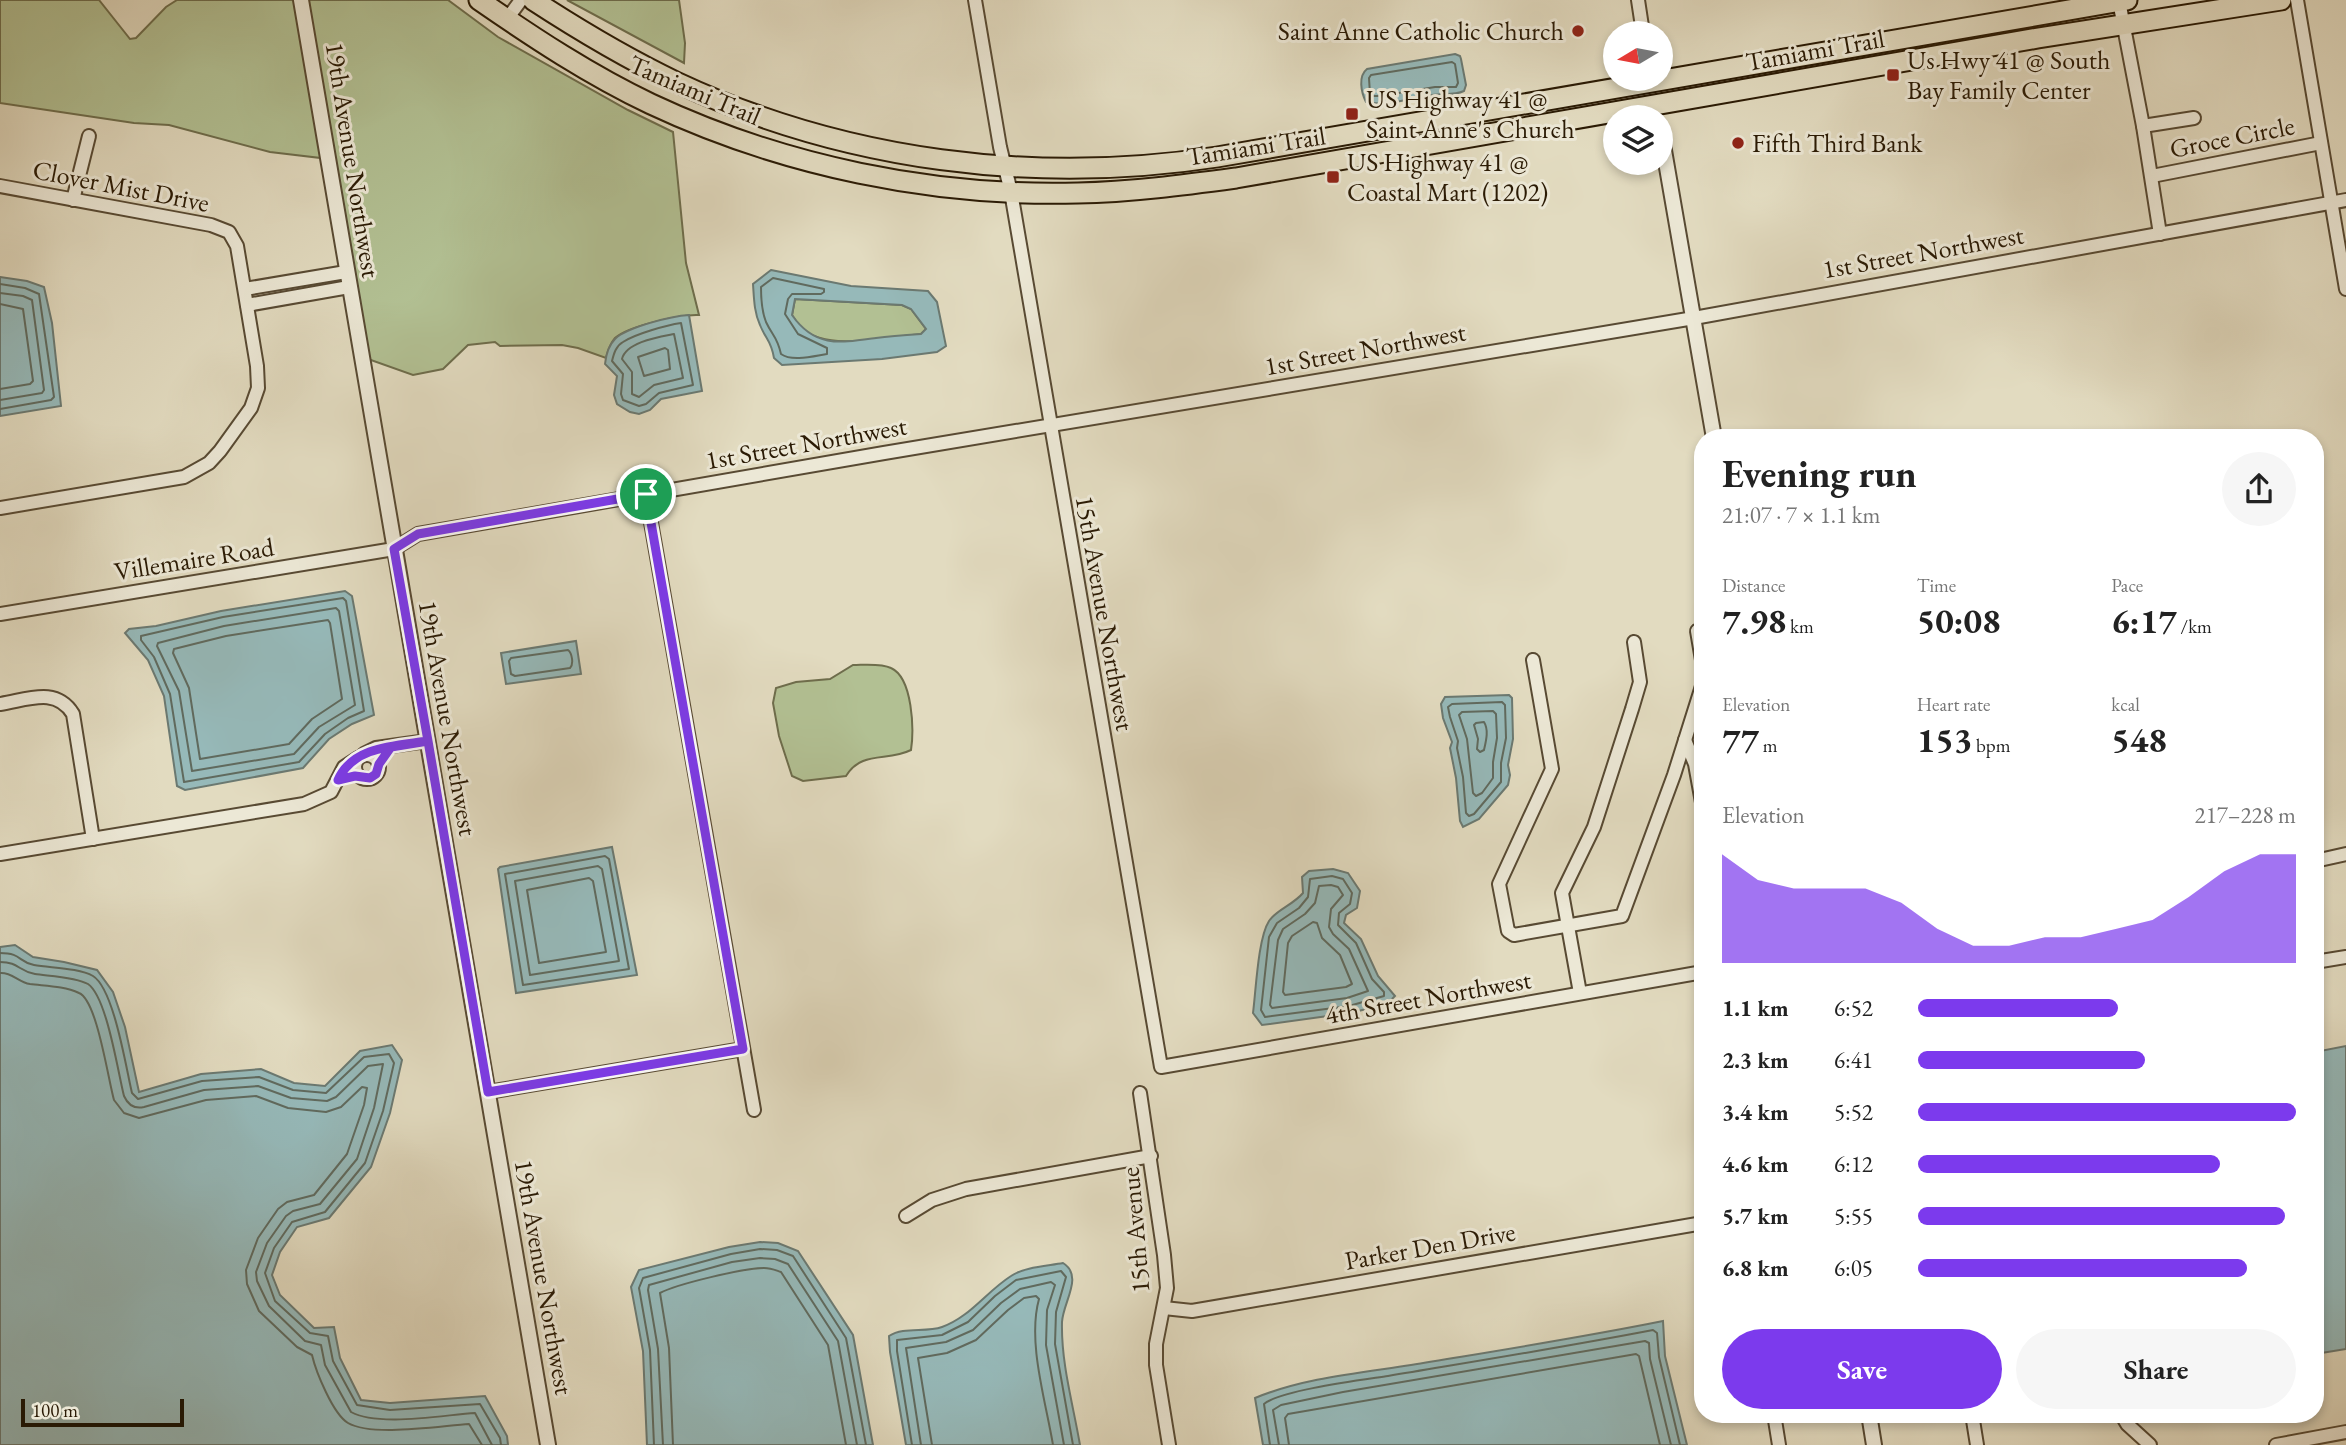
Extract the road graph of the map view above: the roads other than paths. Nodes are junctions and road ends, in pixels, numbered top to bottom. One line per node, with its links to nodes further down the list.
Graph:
1 (301, 0): 39 (street, 19th Avenue Northwest)
2 (479, 0): 10 (main road, Tamiami Trail)
3 (521, 0): 10 (street)
4 (533, 0): 28 (main road, Tamiami Trail)
5 (975, 0): 28 (street, 15th Avenue Northwest)
6 (1638, 0): 11 (street)
7 (2281, 0): 12 (main road, Tamiami Trail)
8 (2297, 0): 25 (street)
9 (2123, 1): 12 (street); 13 (main road, Tamiami Trail)
10 (507, 19): 33 (main road, Tamiami Trail)
11 (1641, 21)
12 (2124, 24): 18 (main road, Tamiami Trail); 23 (street)
13 (1679, 76): 14 (main road, Tamiami Trail); 17 (main road)
14 (1673, 77)
15 (1603, 89): 22 (main road, Tamiami Trail)
16 (1644, 91): 19 (main road)
17 (1658, 105)
18 (1673, 107)
19 (1597, 114): 20 (main road, Tamiami Trail); 26 (main road, Tamiami Trail)
20 (1603, 114)
21 (2194, 118): 23 (street)
22 (1401, 125): 26 (main road); 27 (main road, Tamiami Trail)
23 (2143, 126): 31 (street)
24 (89, 136): 34 (street)
25 (2321, 143): 31 (street, Groce Circle); 36 (street)
26 (1405, 148): 29 (main road, Tamiami Trail)
27 (1261, 149): 28 (main road, Tamiami Trail); 29 (main road)
28 (1005, 167): 33 (street, 15th Avenue Northwest)
29 (1264, 173): 33 (main road, Tamiami Trail)
30 (1668, 175): 44 (street)
31 (2152, 176): 37 (street)
32 (0, 186): 34 (street, Clover Mist Drive)
33 (1011, 192): 45 (street, 15th Avenue Northwest)
34 (73, 200): 40 (street, Clover Mist Drive)
35 (2346, 200): 36 (street, 1st Street Northwest)
36 (2330, 202): 37 (street, 1st Street Northwest); 41 (street)
37 (2160, 234): 44 (street, 1st Street Northwest)
38 (301, 280): 39 (street); 40 (street); 42 (street)
39 (348, 280): 42 (street); 49 (street, 19th Avenue Northwest)
40 (245, 289): 43 (street, Clover Mist Drive)
41 (2346, 289)
42 (304, 295): 43 (street)
43 (247, 305): 48 (street, Clover Mist Drive)
44 (1694, 318): 45 (street, 1st Street Northwest); 46 (street)
45 (1050, 426): 47 (street, 1st Street Northwest); 73 (street, 15th Avenue Northwest)
46 (1712, 429)
47 (646, 494): 49 (street, 1st Street Northwest); 72 (street)
48 (0, 508)
49 (394, 549): 50 (street, Villemaire Road); 56 (street, 19th Avenue Northwest)
50 (0, 614)
51 (1634, 642): 67 (street)
52 (1533, 660): 67 (street)
53 (0, 704): 63 (street)
54 (1694, 712): 55 (street)
55 (1685, 740): 59 (street); 67 (street)
56 (428, 741): 57 (street); 74 (street, 19th Avenue Northwest)
57 (391, 747): 58 (street); 60 (street)
58 (361, 756): 60 (street); 61 (street); 62 (street)
59 (1694, 762)
60 (379, 764): 61 (street)
61 (359, 776): 62 (street)
62 (338, 780): 63 (street)
63 (93, 839): 64 (street)
64 (0, 855)
65 (2346, 855): 66 (street)
66 (2324, 859)
67 (1568, 926): 71 (street)
68 (2346, 957): 69 (street)
69 (2324, 961)
70 (1694, 974): 71 (street, 4th Street Northwest)
71 (1580, 993): 73 (street, 4th Street Northwest)
72 (743, 1049): 74 (street); 76 (street)
73 (1161, 1067)
74 (488, 1092): 86 (street, 19th Avenue Northwest)
75 (1140, 1093): 77 (street, 15th Avenue)
76 (754, 1110)
77 (1151, 1156): 78 (street); 80 (street, 15th Avenue)
78 (906, 1216)
79 (1694, 1225): 80 (street, Parker Den Drive)
80 (1164, 1308): 87 (street, 15th Avenue)
81 (1775, 1423): 88 (street)
82 (1870, 1423): 89 (street)
83 (1973, 1423): 90 (street)
84 (2126, 1423): 91 (street)
85 (2346, 1432): 92 (street)
86 (548, 1445)
87 (1169, 1445)
88 (1779, 1445)
89 (1874, 1445)
90 (1977, 1445)
91 (2150, 1445)
92 (2276, 1445)

